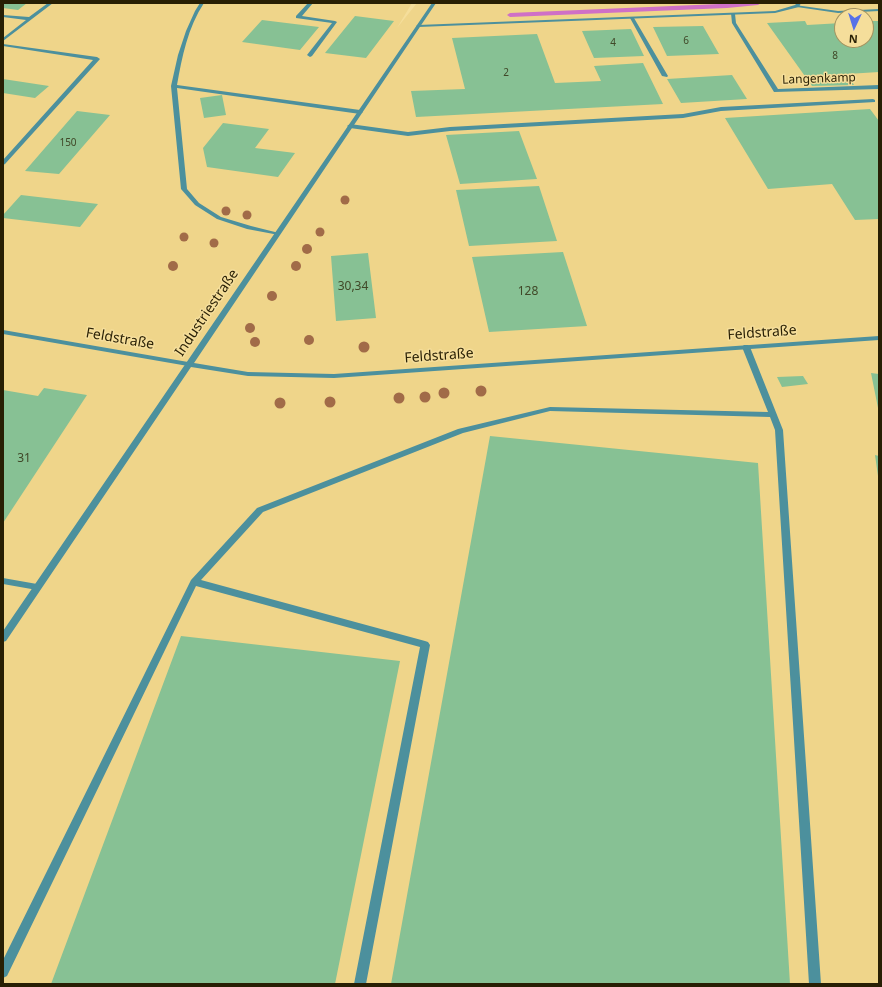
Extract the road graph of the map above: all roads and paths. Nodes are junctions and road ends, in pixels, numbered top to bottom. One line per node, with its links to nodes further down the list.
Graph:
1 (51, 3): 10 (street)
2 (202, 3): 16 (street)
3 (310, 3): 14 (street)
4 (434, 3): 11 (street, Industriestraße)
5 (798, 4): 6 (street); 7 (street)
6 (879, 10)
7 (733, 14): 9 (street); 17 (street, Langenkamp)
8 (3, 16): 10 (street)
9 (632, 18): 11 (street); 15 (street)
10 (30, 19): 12 (street)
11 (418, 26): 19 (street, Industriestraße)
12 (3, 40)
13 (3, 46): 21 (street)
14 (310, 55)
15 (664, 76)
16 (174, 86): 19 (street); 22 (street)
17 (879, 87)
18 (873, 101): 20 (street)
19 (360, 112): 20 (street, Industriestraße)
20 (350, 126): 22 (street, Industriestraße)
21 (3, 163)
22 (277, 234): 26 (street, Industriestraße)
23 (3, 332): 26 (street, Feldstraße)
24 (879, 338): 25 (street, Feldstraße)
25 (746, 347): 26 (street, Feldstraße); 27 (street)
26 (188, 364): 30 (street, Industriestraße)
27 (773, 415): 29 (street); 34 (street)
28 (3, 581): 30 (street)
29 (194, 582): 32 (street); 33 (street)
30 (37, 587): 31 (street, Industriestraße)
31 (3, 638)
32 (3, 972)
33 (360, 984)
34 (815, 984)

